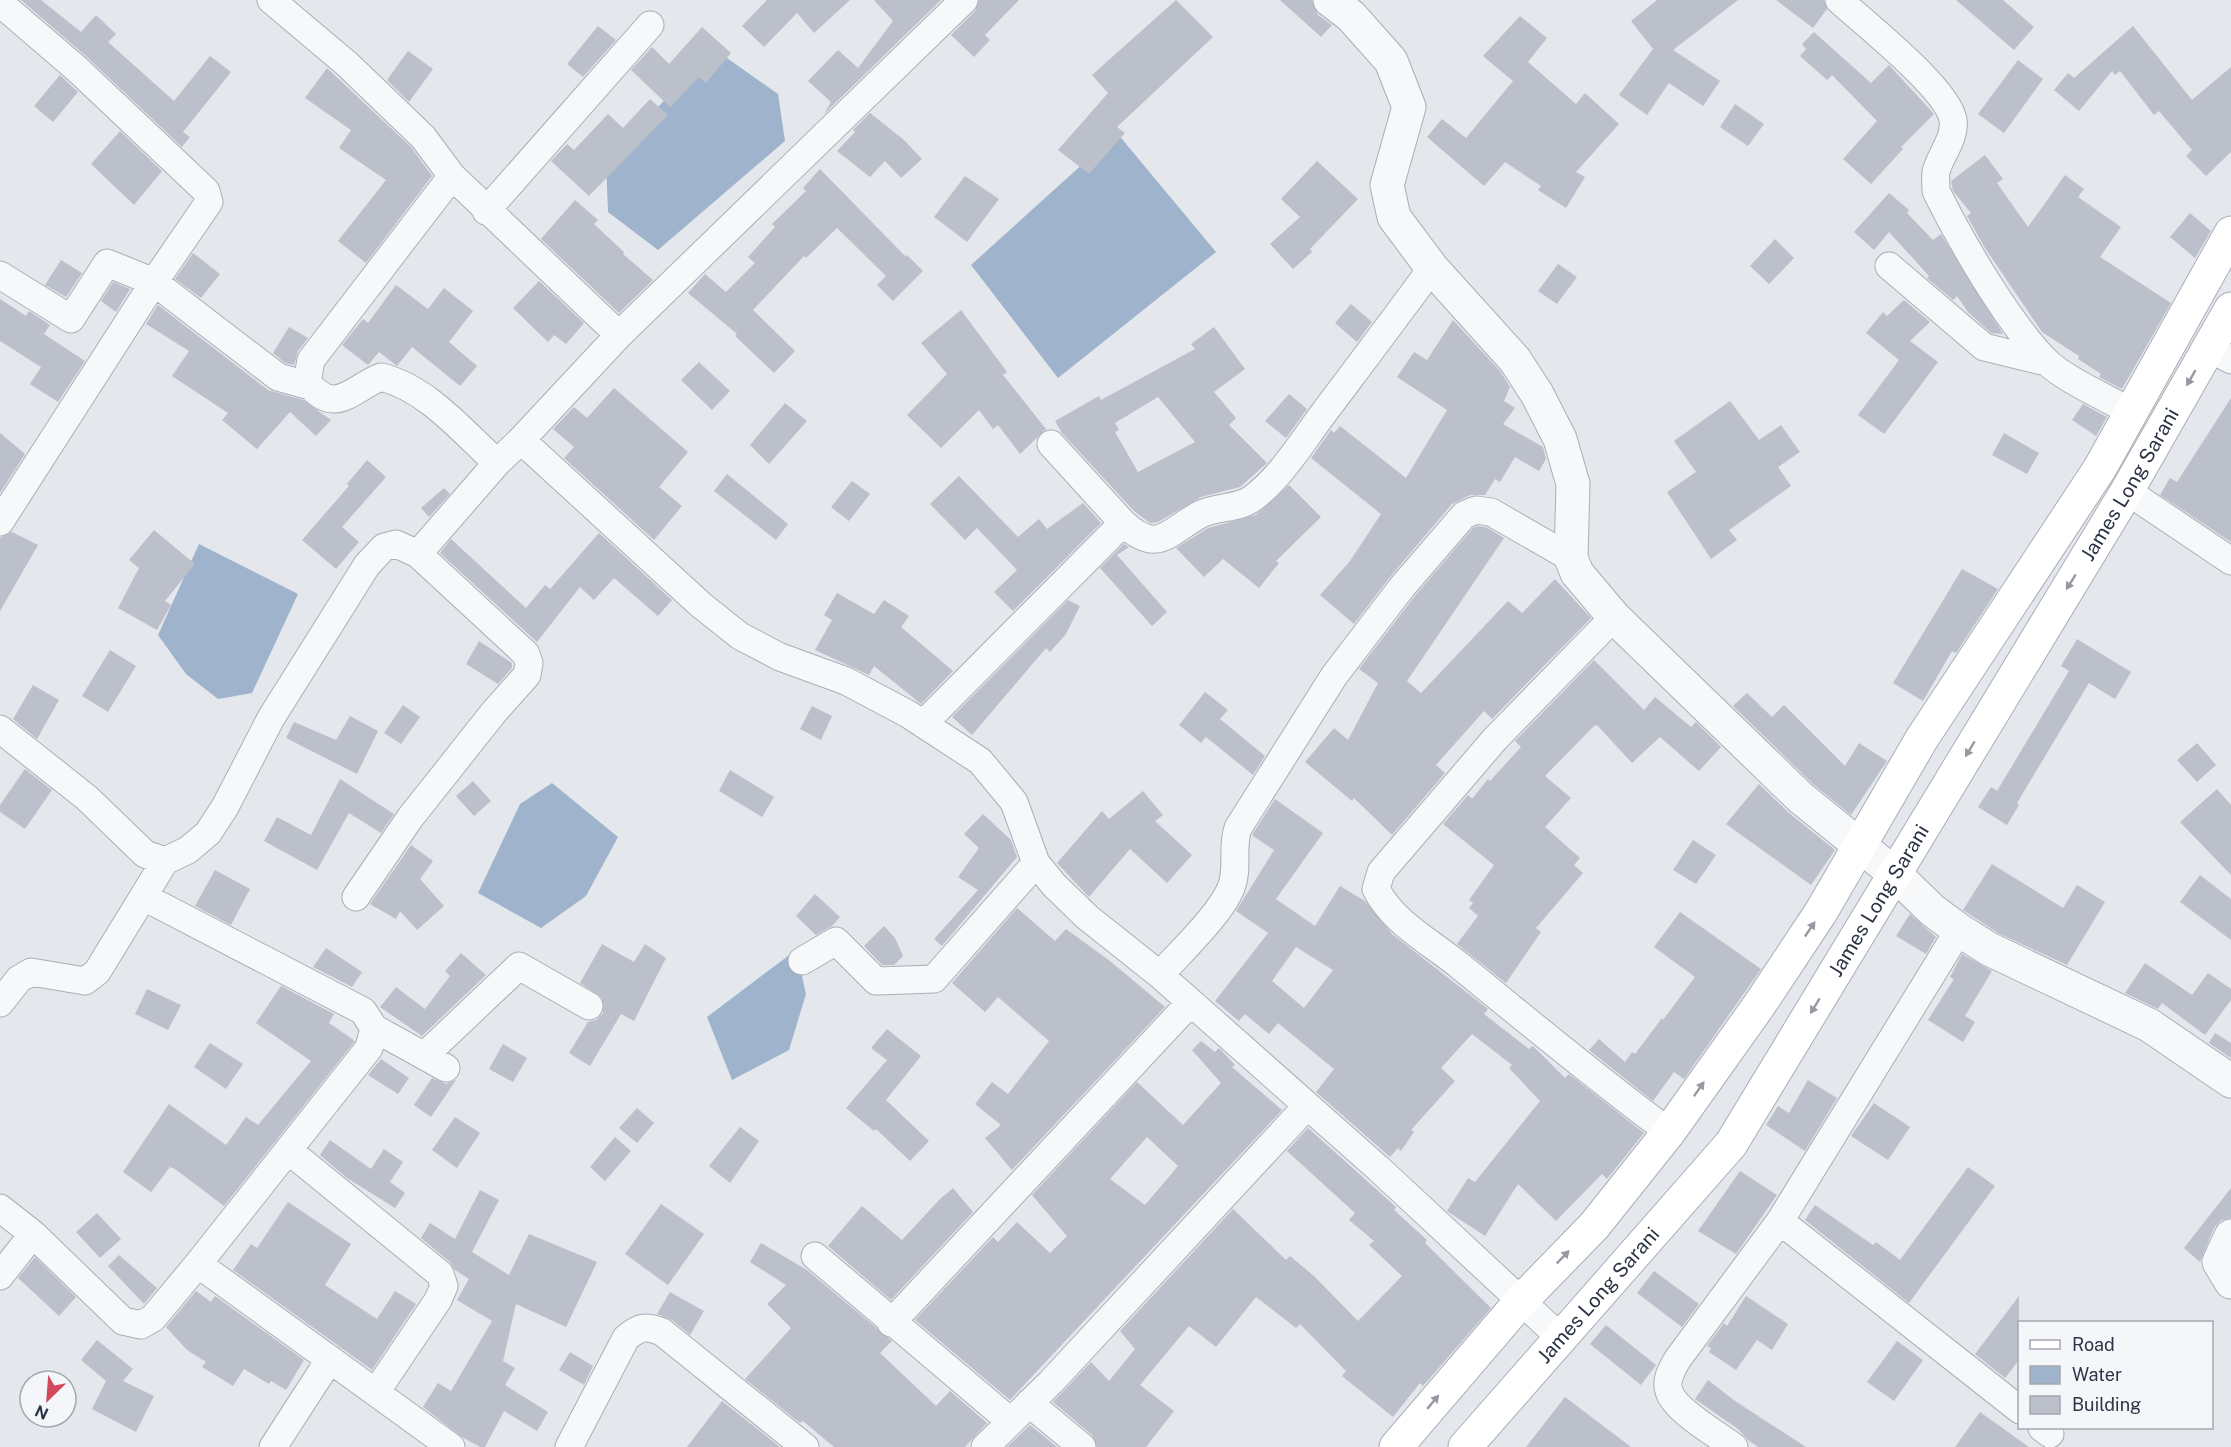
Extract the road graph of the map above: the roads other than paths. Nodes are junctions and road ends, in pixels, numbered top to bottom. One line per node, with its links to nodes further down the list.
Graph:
1 (272, 0): 7 (street)
2 (964, 0): 15 (street)
3 (1330, 0): 11 (street)
4 (1839, 0): 17 (street)
5 (0, 3): 13 (street)
6 (650, 25): 8 (street)
7 (452, 176): 8 (street); 18 (street)
8 (486, 211): 15 (street)
9 (2231, 233): 19 (main road)
10 (1889, 266): 17 (street)
11 (1432, 268): 25 (street); 27 (street)
12 (0, 275): 13 (street)
13 (154, 282): 18 (street); 24 (street)
14 (2231, 309): 16 (main road, James Long Sarani)
15 (619, 335): 20 (street)
16 (2220, 354): 23 (main road, James Long Sarani, one-way to 23)
17 (2046, 362): 19 (street)
18 (310, 386): 22 (street)
19 (2132, 412): 32 (main road)
20 (521, 440): 22 (street); 30 (street)
21 (1051, 444): 25 (street)
22 (497, 463): 26 (street)
23 (2127, 492): 28 (street); 35 (main road, James Long Sarani, one-way to 35)
24 (0, 522)
25 (1123, 523): 30 (street)
26 (418, 554): 33 (street); 37 (street)
27 (1571, 558): 29 (street); 40 (street)
28 (2231, 561)
29 (1614, 617): 32 (street); 47 (street)
30 (923, 724): 34 (street)
31 (0, 729): 33 (street)
32 (1858, 844): 35 (street); 47 (main road, one-way to 32)
33 (165, 861): 36 (street)
34 (1036, 863): 39 (street); 40 (street)
35 (1895, 873): 38 (street); 59 (main road, James Long Sarani, one-way to 59)
36 (144, 897): 41 (street); 44 (street)
37 (356, 897)
38 (1959, 930): 45 (street); 50 (street)
39 (802, 961)
40 (1160, 975): 42 (street)
41 (0, 1003)
42 (1191, 1003): 46 (street); 58 (street)
43 (589, 1006): 44 (street)
44 (374, 1028): 48 (street)
45 (2231, 1081)
46 (1307, 1106): 57 (street); 63 (street)
47 (1669, 1132): 57 (main road, one-way to 47)
48 (288, 1150): 54 (street); 61 (street)
49 (0, 1208): 51 (street)
50 (1780, 1221): 62 (street); 72 (street)
51 (33, 1234): 54 (street); 55 (street)
52 (2231, 1236): 56 (street)
53 (814, 1256): 58 (street)
54 (198, 1264): 60 (street)
55 (0, 1276)
56 (2231, 1282)
57 (1521, 1301): 59 (street); 70 (main road, one-way to 57)
58 (891, 1323): 63 (street)
59 (1562, 1340): 71 (main road, James Long Sarani)
60 (330, 1359): 61 (street); 65 (street)
61 (376, 1392): 64 (street)
62 (2018, 1409)
63 (1019, 1412): 68 (street); 69 (street)
64 (437, 1443)
65 (273, 1447)
66 (569, 1447): 67 (street)
67 (805, 1447)
68 (985, 1447)
69 (1082, 1447)
70 (1396, 1447)
71 (1465, 1447)
72 (1734, 1447)

